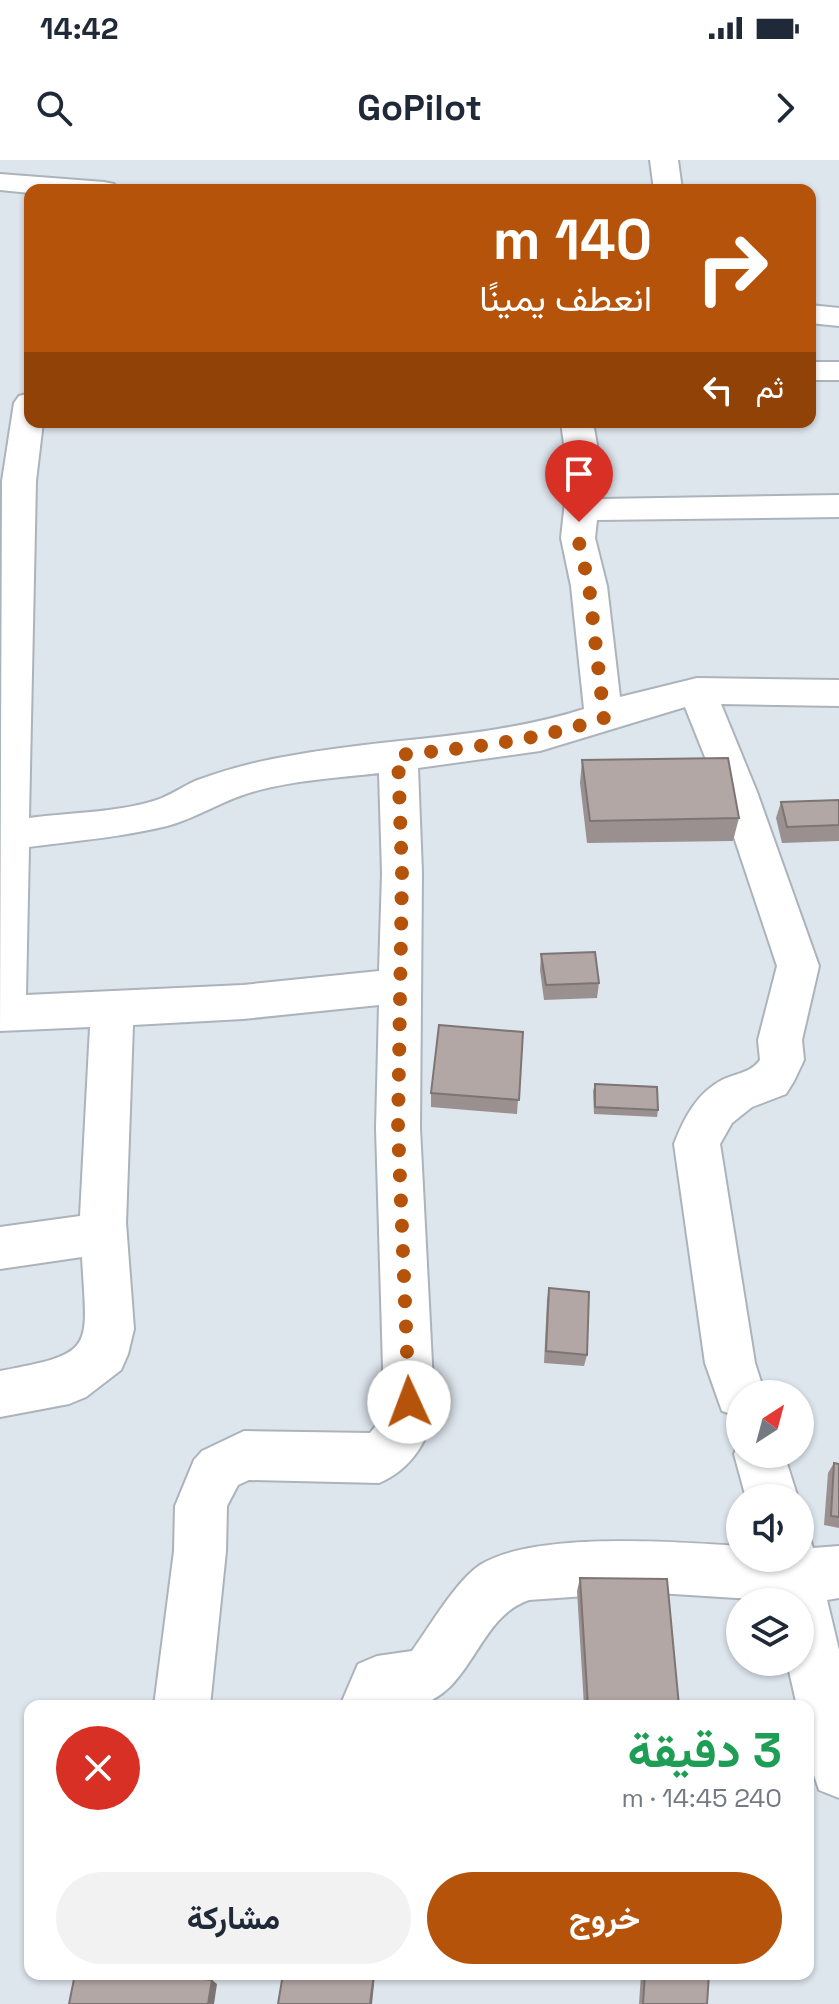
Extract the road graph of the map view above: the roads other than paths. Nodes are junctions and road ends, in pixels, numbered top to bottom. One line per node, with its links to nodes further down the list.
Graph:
1 (664, 160): 3 (street)
2 (0, 182): 4 (street)
3 (667, 184)
4 (24, 185)
5 (816, 315): 6 (street)
6 (839, 317)
7 (816, 371): 8 (street)
8 (839, 371)
9 (26, 428): 17 (street)
10 (578, 428): 12 (street)
11 (839, 506): 12 (street)
12 (582, 508): 15 (street)
13 (697, 691): 14 (street); 15 (street); 23 (street)
14 (839, 693)
15 (604, 718): 16 (street)
16 (398, 755): 17 (street); 18 (street)
17 (9, 835): 20 (street)
18 (401, 986): 19 (street); 27 (street)
19 (112, 1008): 20 (street); 21 (street)
20 (2, 1014)
21 (104, 1233): 22 (street); 24 (street)
22 (0, 1248)
23 (735, 1380)
24 (0, 1394)
25 (726, 1568): 28 (street)
26 (809, 1572): 29 (street)
27 (183, 1700)
28 (370, 1700)
29 (839, 1770)

